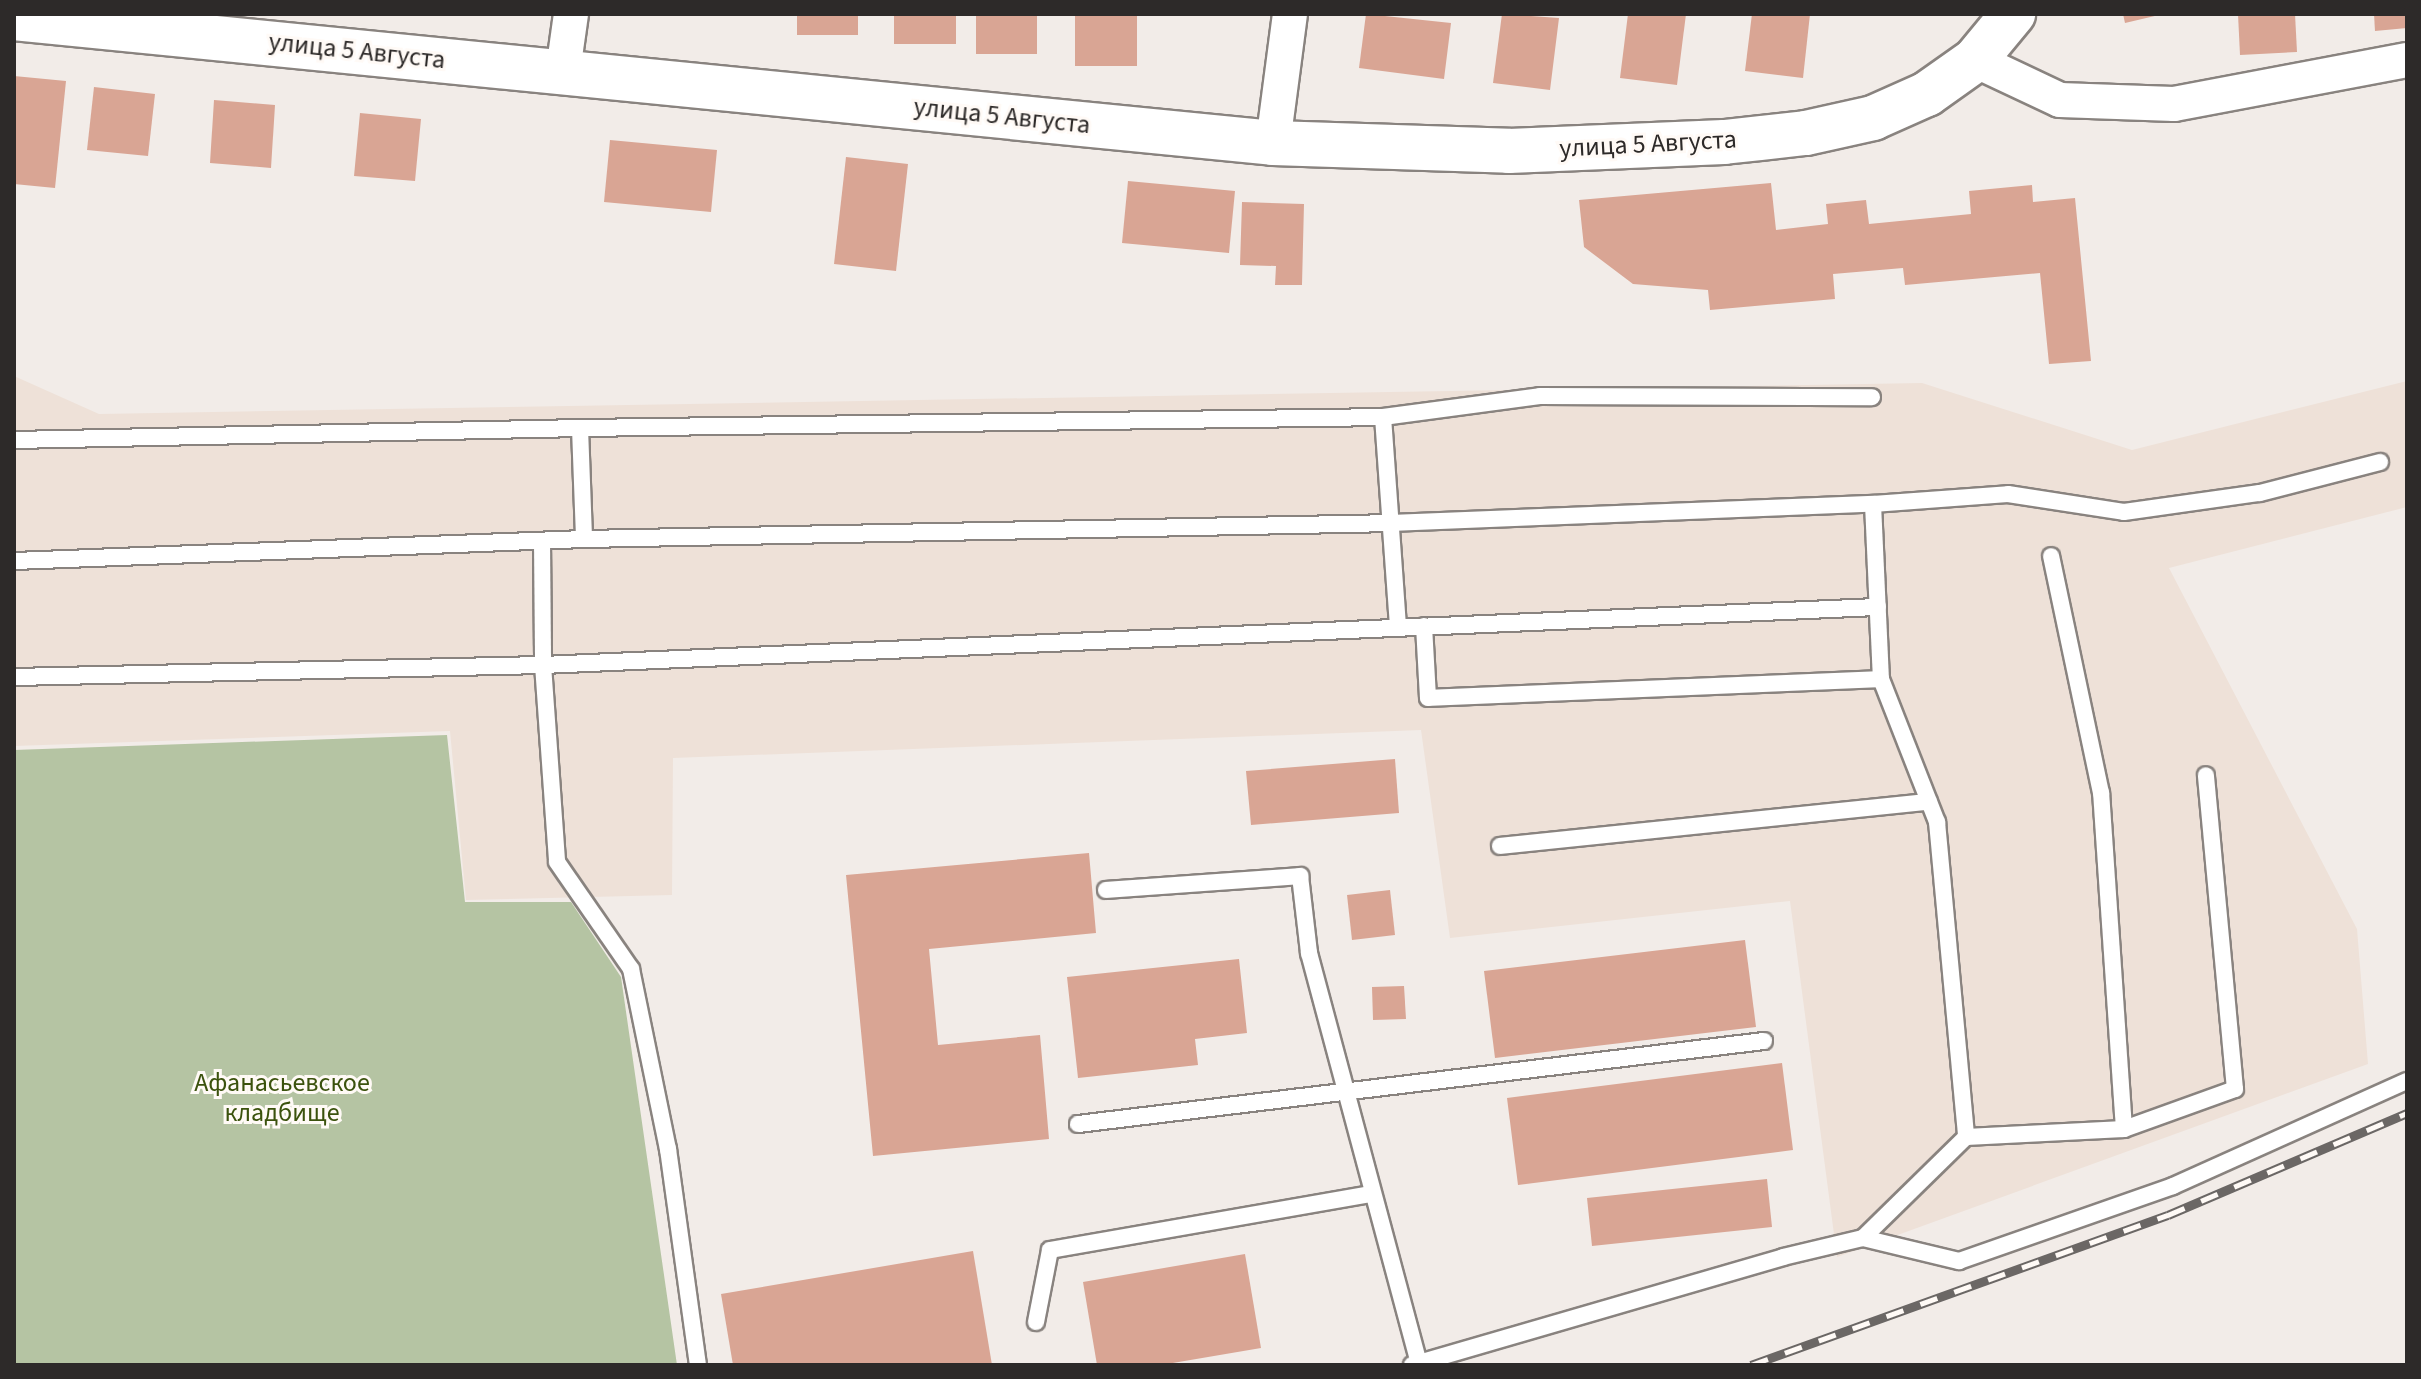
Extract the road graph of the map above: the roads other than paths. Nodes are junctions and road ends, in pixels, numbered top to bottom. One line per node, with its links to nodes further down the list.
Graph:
1 (571, 14): 7 (street)
2 (1290, 14): 8 (street)
3 (2013, 14): 5 (main road, улица 5 Августа)
4 (14, 18): 7 (main road, улица 5 Августа)
5 (1975, 60): 6 (street); 8 (main road, улица 5 Августа)
6 (2407, 60)
7 (563, 71): 8 (main road, улица 5 Августа)
8 (1273, 143)
9 (1872, 397): 10 (lane)
10 (1383, 417): 11 (lane); 15 (lane)
11 (580, 428): 12 (lane); 16 (lane)
12 (14, 440)
13 (2380, 462): 14 (lane)
14 (1873, 504): 15 (lane); 20 (lane)
15 (1392, 523): 16 (lane); 22 (lane)
16 (584, 539): 17 (lane)
17 (542, 541): 19 (lane); 23 (lane)
18 (2051, 556): 34 (lane)
19 (14, 561)
20 (1878, 607): 21 (lane); 25 (lane)
21 (1424, 626): 22 (lane); 25 (lane)
22 (1398, 627): 23 (lane)
23 (543, 665): 24 (lane); 40 (lane)
24 (14, 677)
25 (1881, 679): 27 (lane)
26 (2206, 775): 34 (lane)
27 (1929, 802): 28 (lane); 35 (lane)
28 (1500, 846)
29 (1106, 890): 32 (lane)
30 (1764, 1041): 32 (lane)
31 (2407, 1081): 37 (lane)
32 (1346, 1094): 33 (lane); 36 (lane)
33 (1078, 1124)
34 (2124, 1129): 35 (lane)
35 (1966, 1137): 37 (lane)
36 (1372, 1194): 38 (lane); 39 (lane)
37 (1863, 1238): 39 (lane)
38 (1036, 1322)
39 (1415, 1364)
40 (698, 1365)

